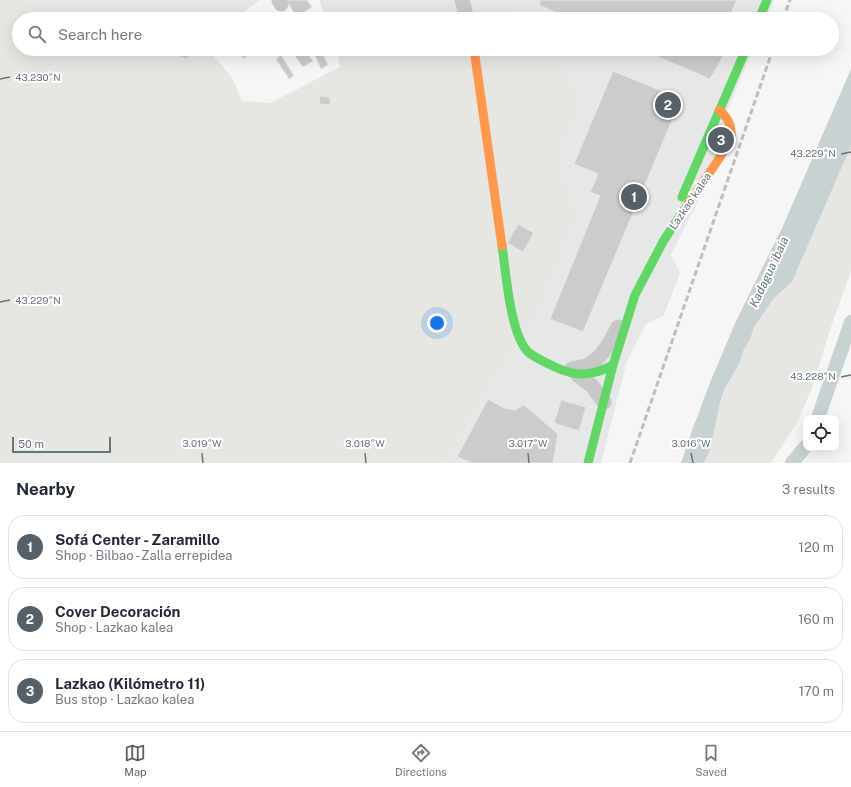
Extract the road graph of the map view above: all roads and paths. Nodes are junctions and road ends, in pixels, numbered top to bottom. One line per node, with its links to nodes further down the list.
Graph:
1 (462, 0): 3 (street)
2 (768, 0): 4 (street)
3 (465, 12)
4 (762, 12)
5 (475, 56): 11 (street)
6 (743, 56): 7 (street, Lazkao kalea)
7 (719, 110): 8 (street, Lazkao kalea); 8 (street, Lazkao kalea)
8 (664, 240): 9 (street, Lazkao kalea)
9 (636, 294): 10 (street, Lazkao kalea); 11 (street, Lazkao kalea)
10 (613, 365): 12 (street); 13 (street, Lazkao kalea)
11 (554, 367): 12 (street)
12 (578, 375): 13 (street)
13 (604, 402): 14 (street, Lazkao kalea)
14 (588, 463)

